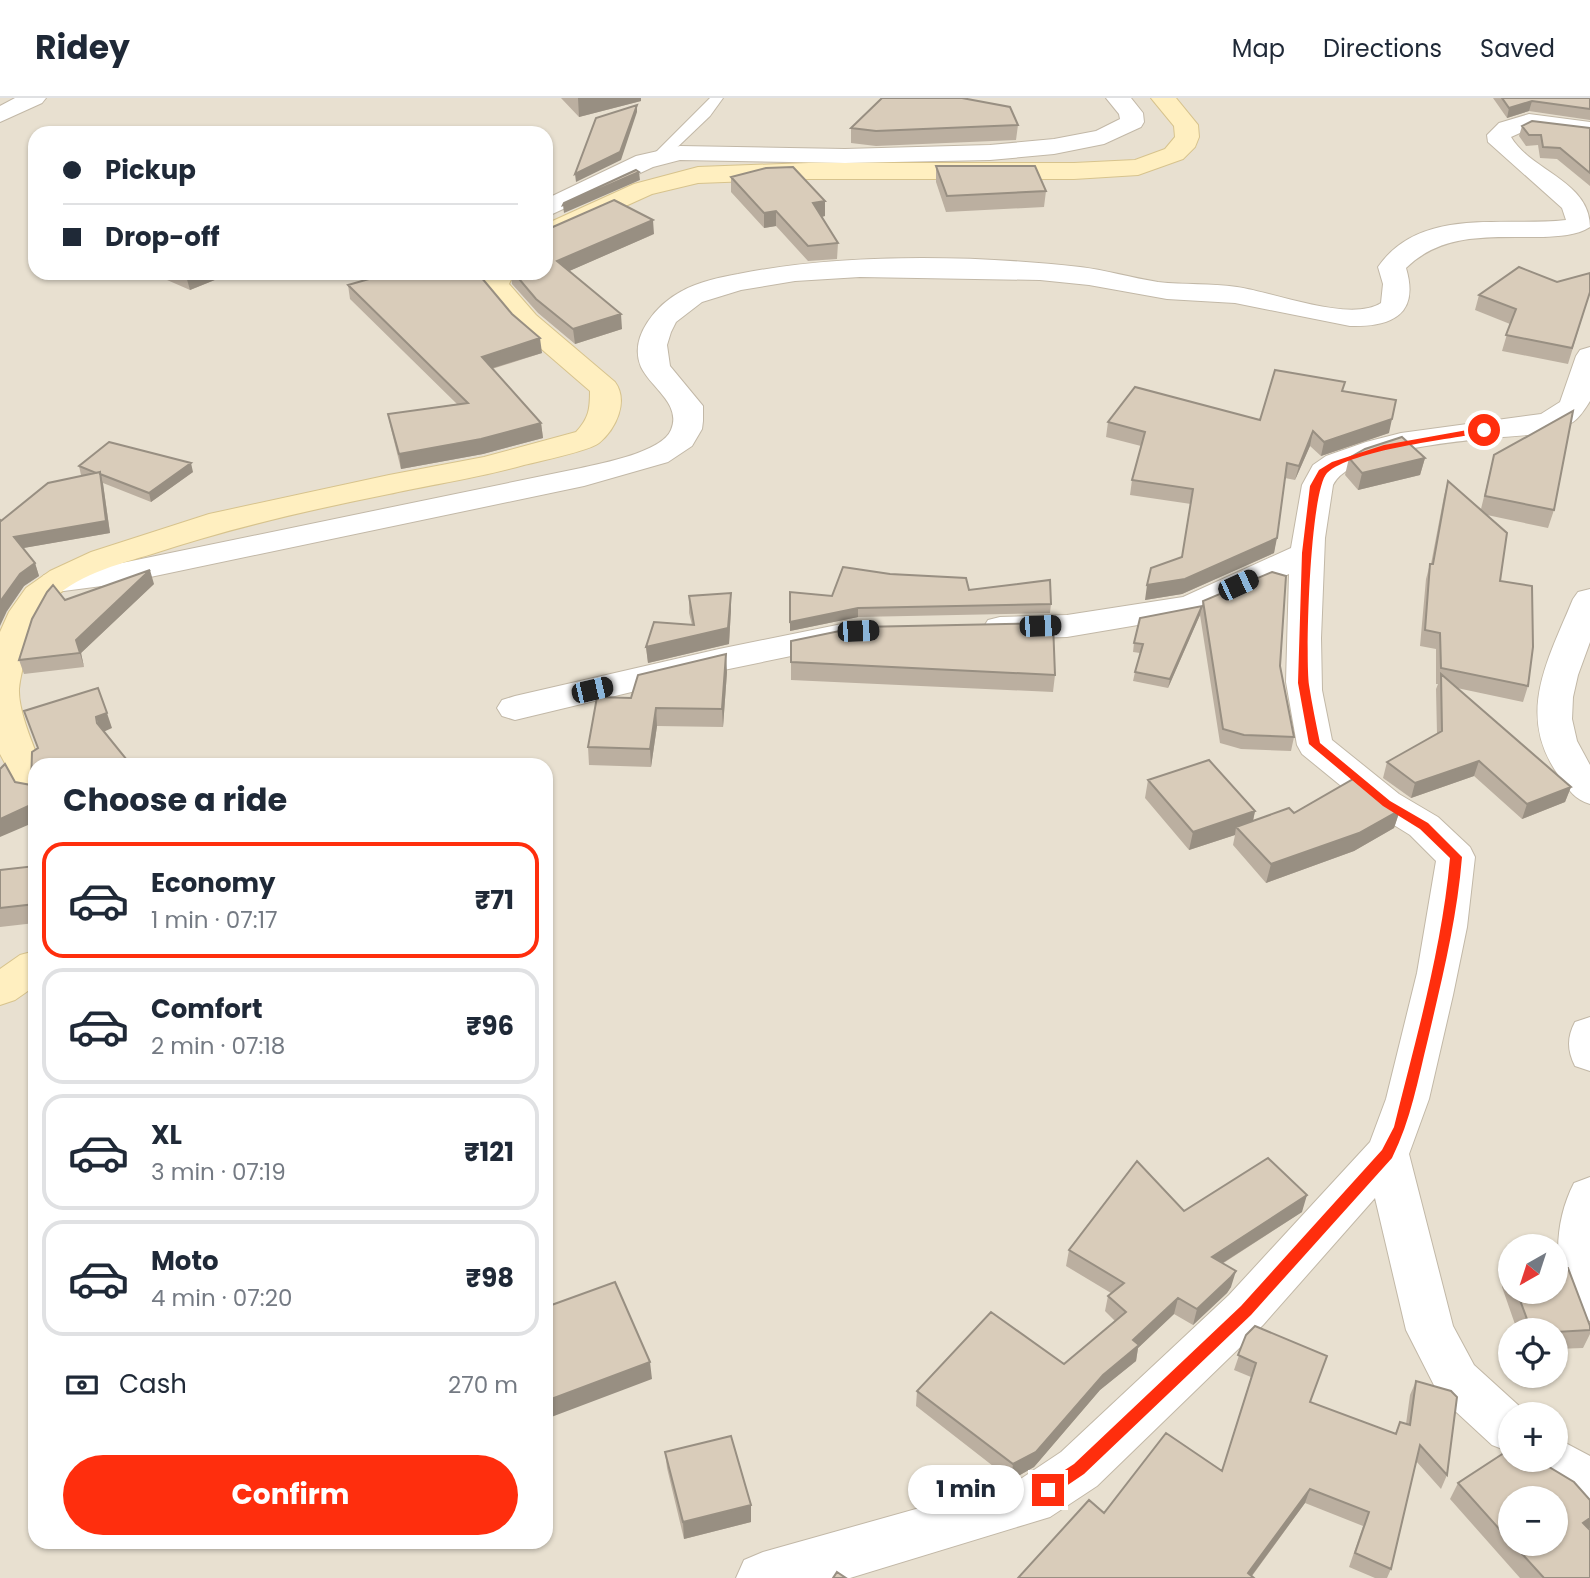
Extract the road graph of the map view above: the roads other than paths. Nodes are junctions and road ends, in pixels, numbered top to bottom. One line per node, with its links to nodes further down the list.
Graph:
1 (34, 98): 5 (street)
2 (717, 98): 9 (lane)
3 (1118, 98): 9 (street)
4 (1163, 98): 11 (street)
5 (0, 116)
6 (1550, 124): 7 (street); 8 (street); 15 (street)
7 (1590, 129)
8 (1590, 140)
9 (661, 155): 10 (street)
10 (553, 206)
11 (553, 231)
12 (493, 280): 15 (street)
13 (1590, 356): 14 (street)
14 (1307, 553): 17 (street); 26 (street)
15 (56, 582): 20 (street)
16 (1590, 598): 21 (street)
17 (975, 628)
18 (871, 631): 19 (street)
19 (515, 708)
20 (28, 775)
21 (1590, 791)
22 (28, 970): 23 (street)
23 (0, 989)
24 (1590, 1033): 25 (street)
25 (1590, 1054)
26 (1387, 1154): 29 (street); 30 (street)
27 (1590, 1196): 28 (street)
28 (1590, 1300)
29 (1498, 1418)
30 (763, 1578)

